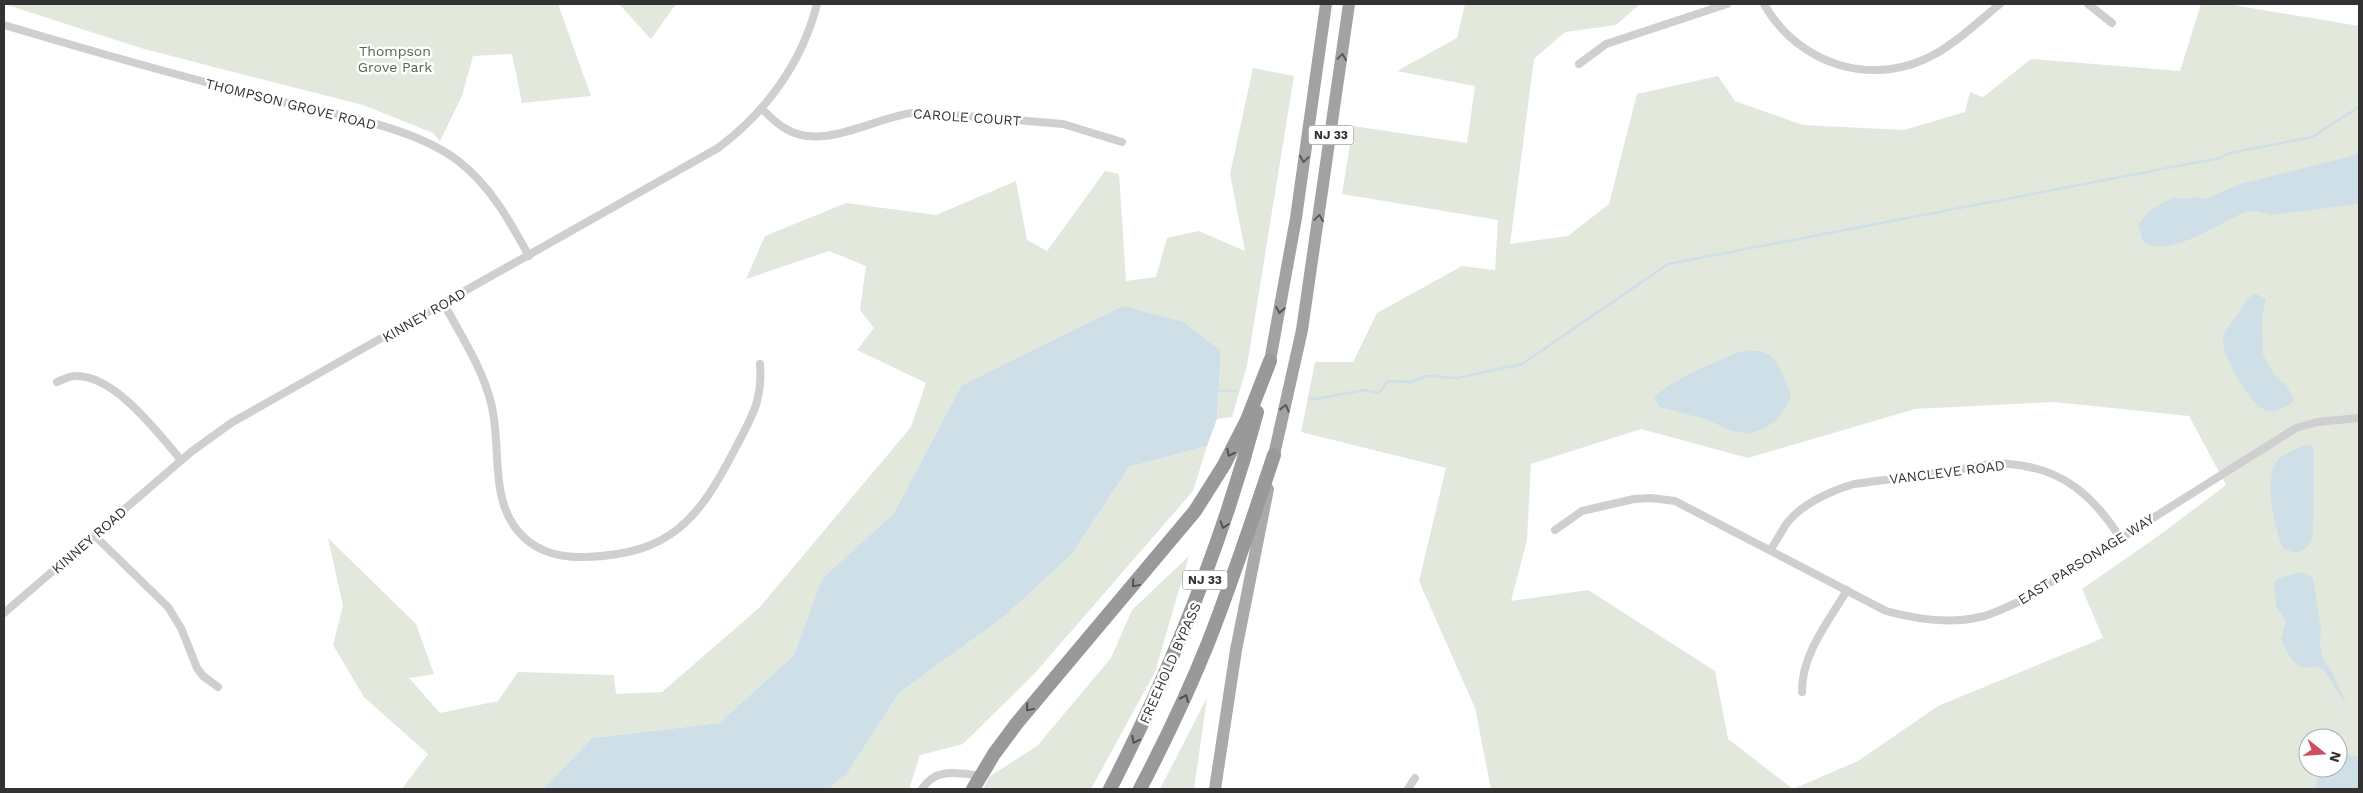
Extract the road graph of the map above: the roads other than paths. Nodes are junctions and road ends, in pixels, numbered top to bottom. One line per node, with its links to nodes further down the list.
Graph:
1 (817, 4): 11 (street, KINNEY ROAD)
2 (1326, 4): 15 (highway, NJ 33, one-way to 15)
3 (1349, 4): 19 (highway, NJ 33, one-way to 3)
4 (1727, 4): 10 (street)
5 (1764, 4): 6 (street)
6 (2000, 4)
7 (2088, 4): 8 (street)
8 (2112, 23)
9 (4, 25): 13 (street, THOMPSON GROVE ROAD)
10 (1579, 64)
11 (762, 109): 12 (street, CAROLE COURT); 13 (street, KINNEY ROAD)
12 (1122, 142)
13 (529, 256): 14 (street, KINNEY ROAD)
14 (444, 304): 16 (street); 20 (street, KINNEY ROAD)
15 (1270, 361): 29 (highway, one-way to 29); 33 (highway, FREEHOLD BYPASS / NJ 33, one-way to 33)
16 (760, 364)
17 (57, 382): 20 (street)
18 (2359, 418): 23 (street, EAST PARSONAGE WAY)
19 (1274, 456): 34 (highway, FREEHOLD BYPASS / NJ 33, one-way to 19); 35 (main road)
20 (181, 460): 22 (street, KINNEY ROAD)
21 (1555, 530): 24 (street, EAST PARSONAGE WAY)
22 (95, 536): 26 (street, KINNEY ROAD); 27 (street)
23 (2121, 538): 24 (street, VANCLEVE ROAD); 25 (street, EAST PARSONAGE WAY)
24 (1770, 550): 25 (street, EAST PARSONAGE WAY)
25 (1847, 590): 28 (street)
26 (4, 614)
27 (218, 687)
28 (1802, 692)
29 (981, 776): 31 (street); 32 (highway)
30 (1415, 778): 36 (street)
31 (922, 789)
32 (973, 789)
33 (1110, 789)
34 (1140, 789)
35 (1215, 789)
36 (1408, 789)

